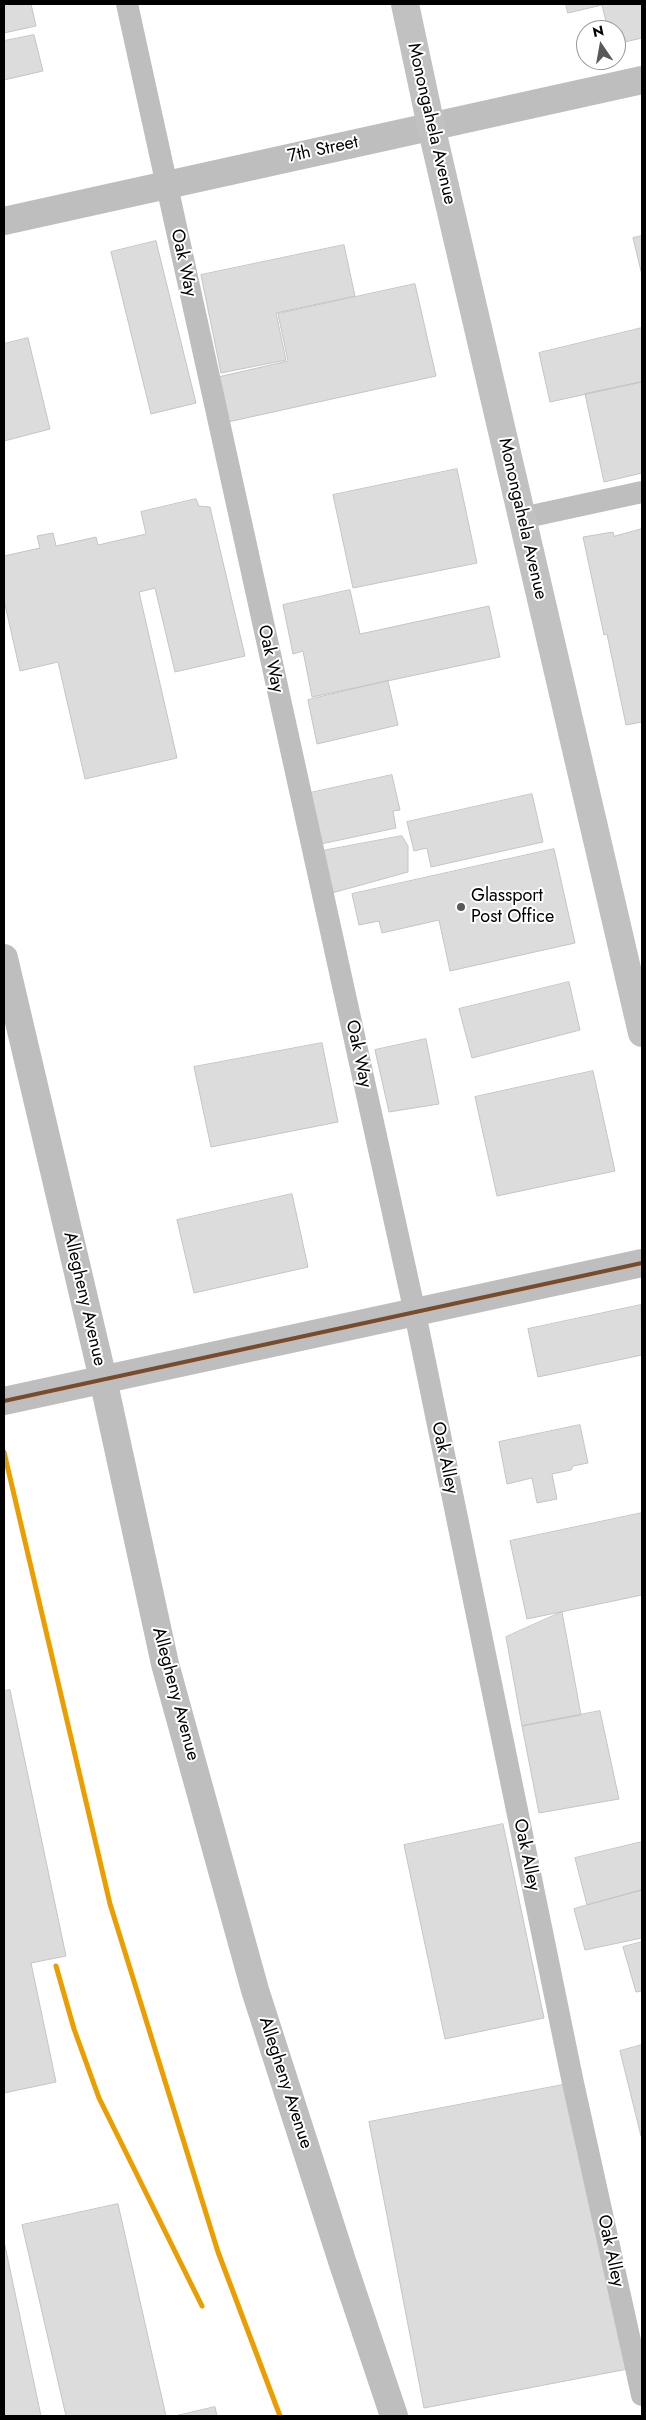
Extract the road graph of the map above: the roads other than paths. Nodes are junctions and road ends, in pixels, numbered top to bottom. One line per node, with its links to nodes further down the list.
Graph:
1 (127, 4): 5 (lane, Oak Way)
2 (404, 4): 4 (main road, Monongahela Avenue)
3 (642, 80): 4 (street, 7th Street)
4 (431, 126): 5 (street, 7th Street); 8 (main road, Monongahela Avenue)
5 (166, 185): 6 (street, 7th Street); 12 (lane, Oak Way)
6 (4, 221)
7 (642, 492): 8 (lane)
8 (522, 518): 10 (main road, Monongahela Avenue)
9 (4, 958): 13 (street, Allegheny Avenue)
10 (642, 1034)
11 (642, 1263): 12 (street)
12 (415, 1313): 13 (street); 15 (lane, Oak Alley)
13 (103, 1379): 14 (street); 16 (street, Allegheny Avenue)
14 (4, 1400)
15 (642, 2395)
16 (394, 2416)

